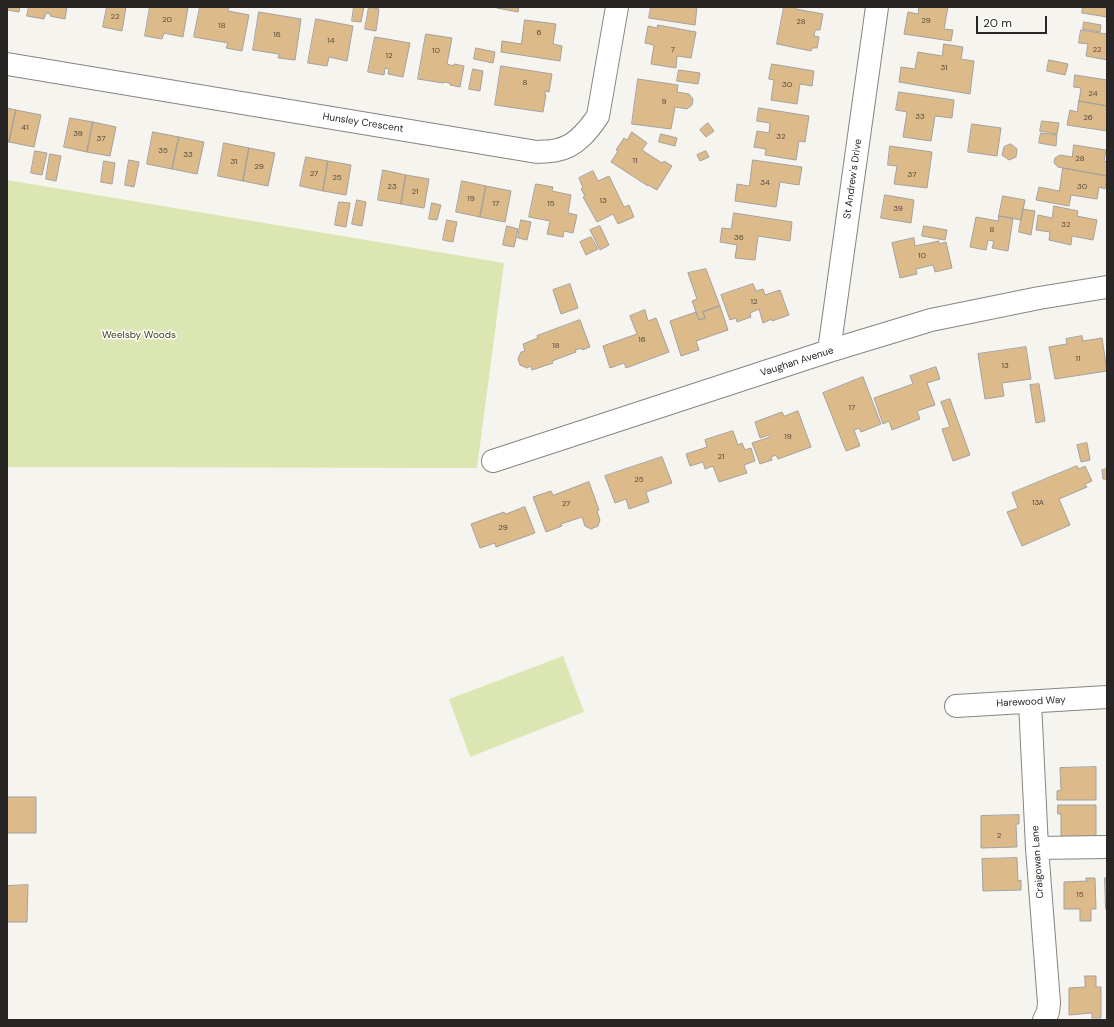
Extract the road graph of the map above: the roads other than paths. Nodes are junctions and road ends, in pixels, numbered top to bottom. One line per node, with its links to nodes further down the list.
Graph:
1 (617, 7): 3 (street, Hunsley Crescent)
2 (877, 7): 5 (street, St Andrew's Drive)
3 (7, 64)
4 (1107, 287): 5 (street, Vaughan Avenue)
5 (829, 351): 6 (street, Vaughan Avenue)
6 (493, 461)
7 (1107, 697): 8 (street, Harewood Way)
8 (1030, 702): 9 (street, Harewood Way); 11 (street, Craigowan Lane)
9 (956, 706)
10 (1107, 847): 11 (street)
11 (1037, 848): 12 (street, Craigowan Lane)
12 (1044, 1020)

